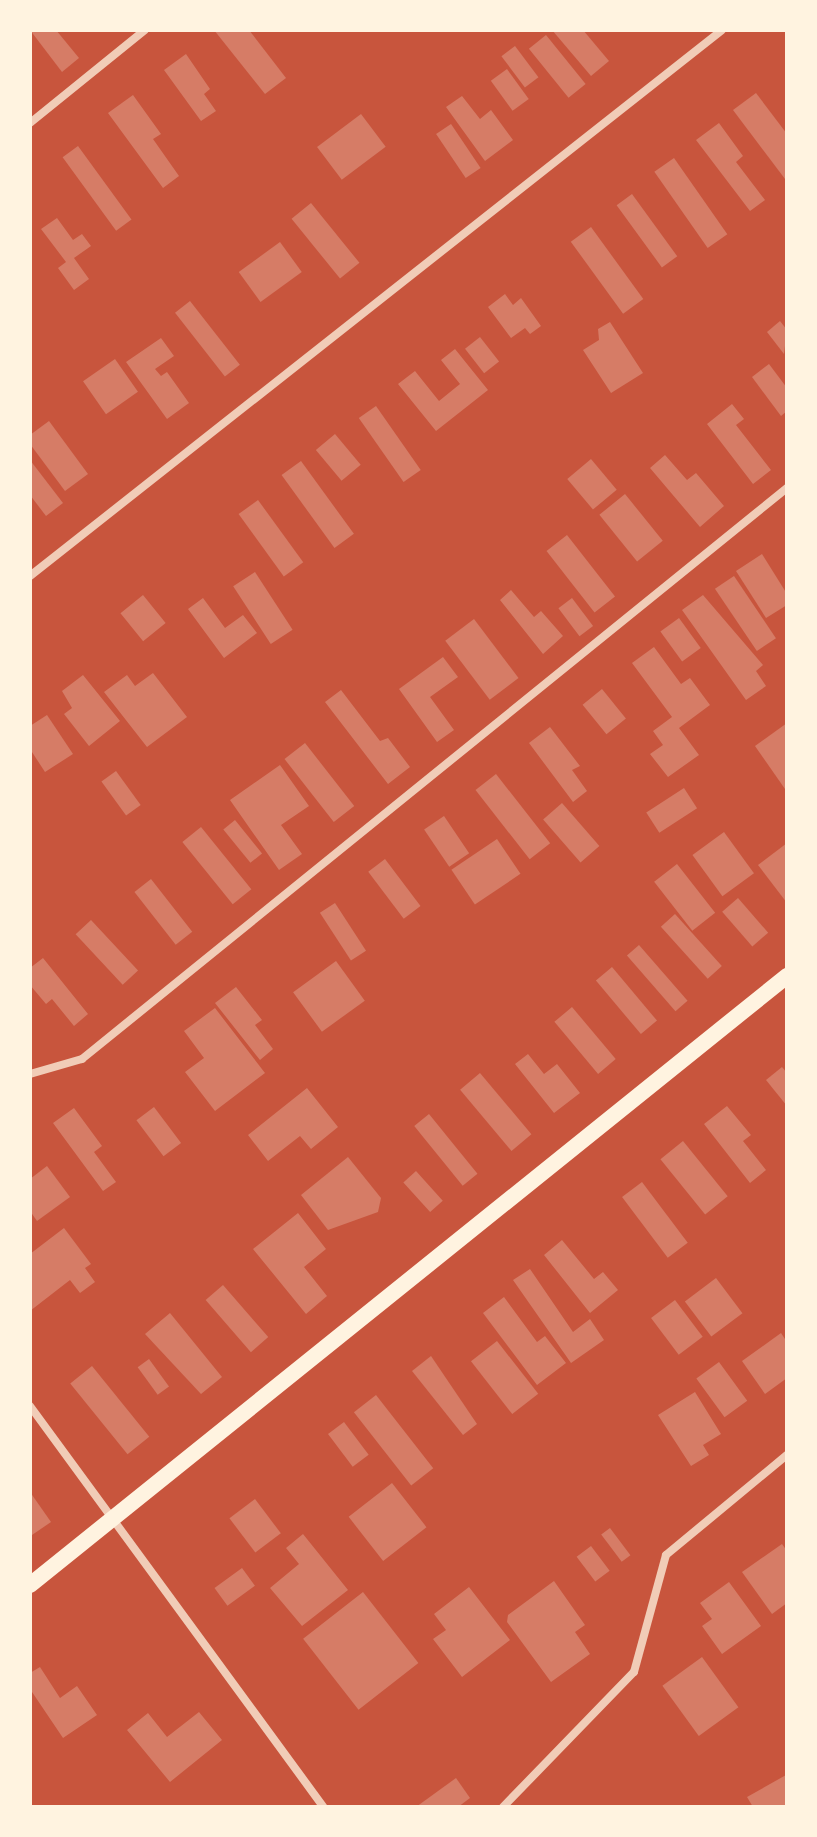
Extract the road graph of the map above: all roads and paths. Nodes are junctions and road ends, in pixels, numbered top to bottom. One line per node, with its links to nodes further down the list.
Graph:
1 (145, 30): 3 (street)
2 (722, 30): 5 (street)
3 (30, 123)
4 (787, 488): 7 (street)
5 (30, 576)
6 (787, 976): 10 (main road)
7 (30, 1074)
8 (30, 1406): 10 (street)
9 (787, 1455): 13 (street)
10 (111, 1520): 11 (main road); 12 (street)
11 (30, 1585)
12 (323, 1807)
13 (503, 1807)

